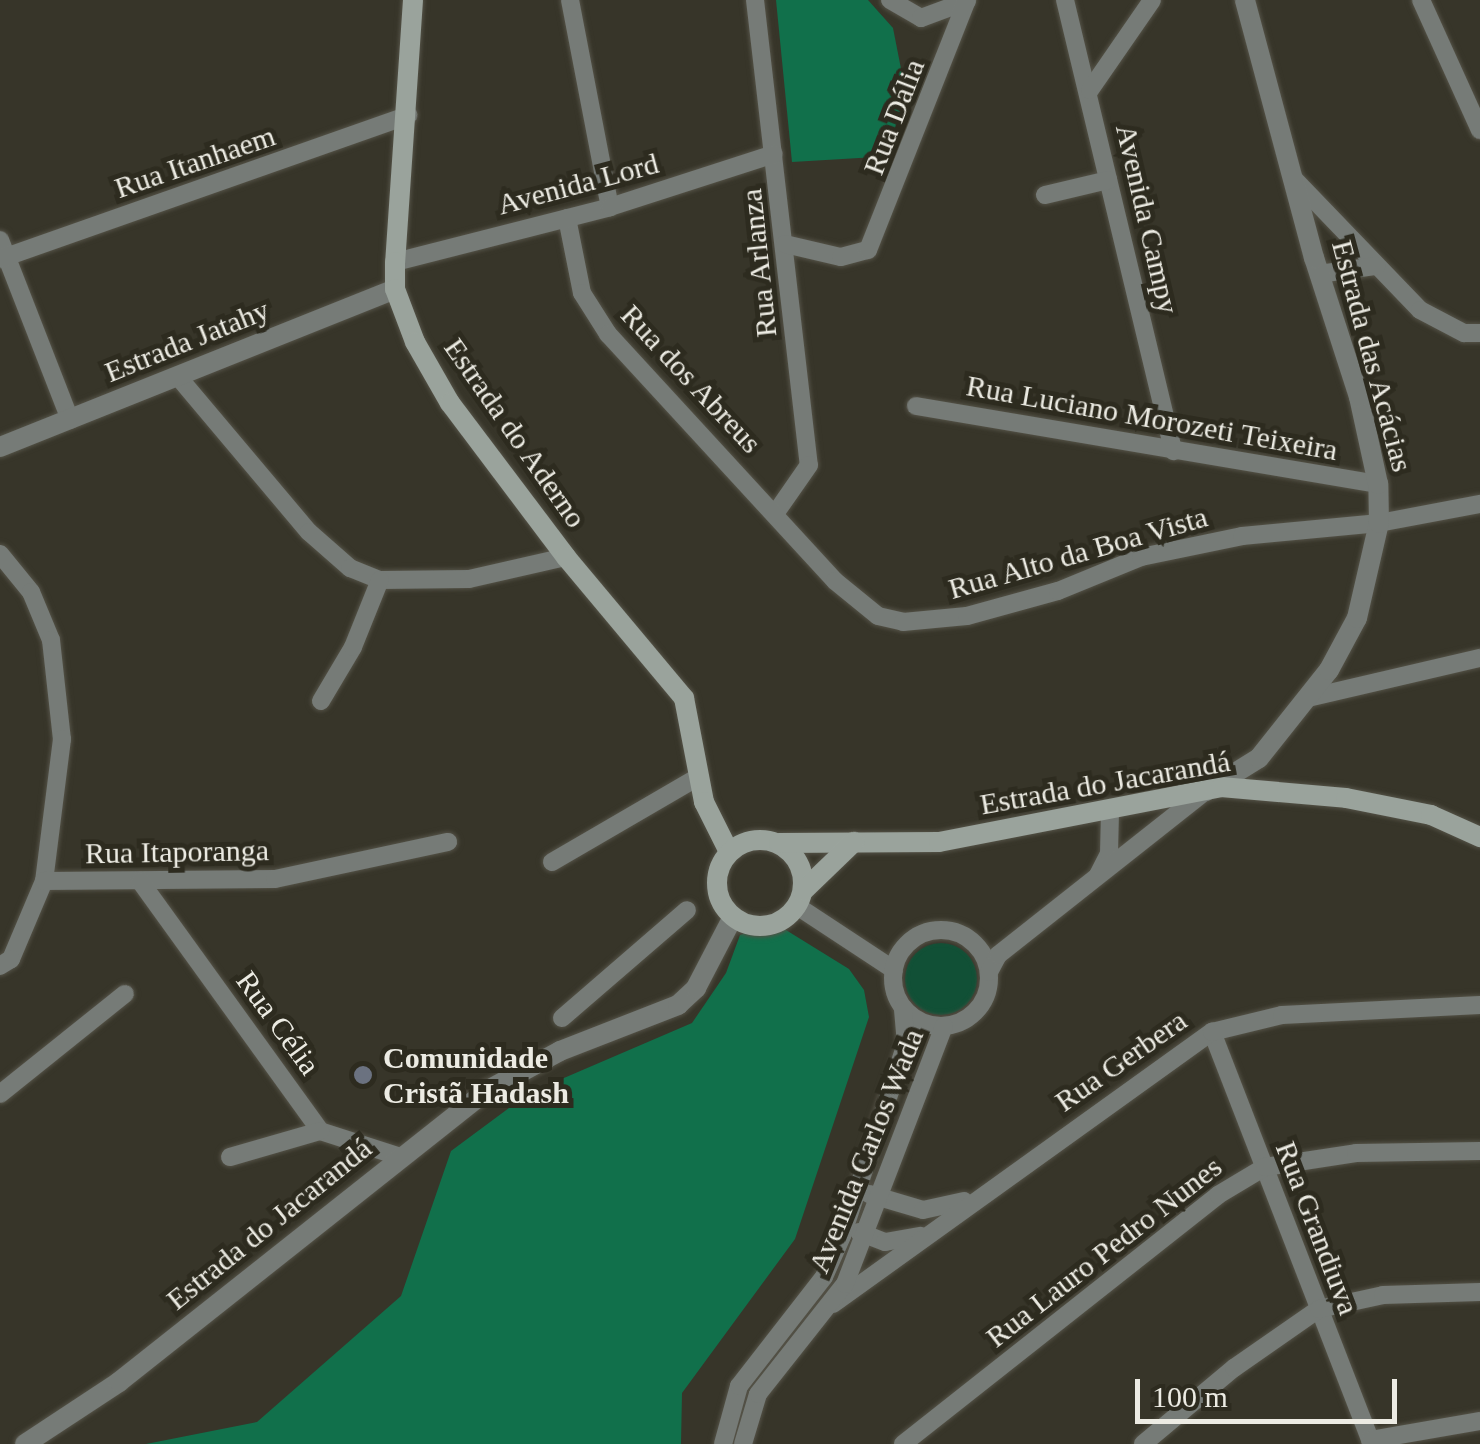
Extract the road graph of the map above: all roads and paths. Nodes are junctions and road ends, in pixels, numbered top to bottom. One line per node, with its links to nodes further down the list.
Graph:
1 (413, 0): 11 (main road, Estrada do Aderno)
2 (570, 0): 17 (street)
3 (755, 0): 13 (street, Rua Arlanza)
4 (1065, 0): 10 (street, Avenida Campy)
5 (1152, 0): 10 (street)
6 (1245, 0): 15 (street, Estrada das Acácias)
7 (1420, 0): 12 (street)
8 (967, 1): 9 (street, Rua Dália); 19 (street, Rua Dália)
9 (891, 2)
10 (1090, 90): 14 (street, Avenida Campy)
11 (408, 115): 20 (street, Rua Itanhaem); 21 (main road, Estrada do Aderno)
12 (1480, 130)
13 (774, 154): 17 (street, Avenida Lord); 19 (street, Rua Arlanza)
14 (1108, 180): 16 (street); 30 (street, Avenida Campy)
15 (1295, 180): 22 (street); 23 (street, Estrada das Acácias)
16 (1046, 195)
17 (610, 207): 18 (street, Avenida Lord)
18 (567, 218): 21 (street, Avenida Lord); 33 (street, Rua dos Abreus)
19 (786, 244): 33 (street, Rua Arlanza)
20 (2, 252): 28 (street)
21 (395, 262): 24 (main road, Estrada do Aderno)
22 (1376, 266): 23 (street); 25 (street)
23 (1319, 274): 31 (street, Estrada das Acácias)
24 (395, 289): 26 (street, Estrada Jatahy); 36 (main road, Estrada do Aderno)
25 (1480, 333)
26 (180, 379): 28 (street, Estrada Jatahy); 37 (street)
27 (916, 406): 30 (street, Rua Luciano Morozeti Teixeira)
28 (70, 420): 29 (street, Estrada Jatahy)
29 (0, 447)
30 (1173, 452): 31 (street, Rua Luciano Morozeti Teixeira)
31 (1378, 484): 34 (street, Estrada das Acácias)
32 (1480, 504): 34 (street, Rua Alto da Boa Vista)
33 (777, 511): 34 (street, Rua Alto da Boa Vista)
34 (1379, 522): 39 (street, Estrada das Acácias)
35 (0, 554): 50 (street)
36 (566, 558): 37 (street); 41 (main road, Estrada do Aderno)
37 (380, 580): 40 (street)
38 (1480, 658): 39 (street)
39 (1308, 698): 42 (street, Estrada das Acácias)
40 (321, 702)
41 (698, 777): 48 (main road, Estrada do Aderno); 49 (street)
42 (1206, 791): 43 (main road, Estrada do Jacarandá); 44 (main road, Estrada do Jacarandá); 52 (street)
43 (1110, 811): 46 (main road, Estrada do Jacarandá); 52 (street)
44 (1480, 837)
45 (448, 842): 51 (street, Rua Itaporanga)
46 (854, 842): 47 (main road, Estrada do Jacarandá); 53 (main road)
47 (779, 843): 48 (main road); 53 (main road)
48 (729, 852): 55 (main road)
49 (552, 862)
50 (44, 880): 51 (street, Rua Itaporanga); 56 (street)
51 (140, 880): 66 (street, Rua Célia)
52 (1095, 880): 58 (street)
53 (800, 898): 55 (main road); 57 (street)
54 (686, 910): 62 (street)
55 (733, 917): 68 (street, Estrada do Jacarandá)
56 (0, 966)
57 (894, 970): 58 (street); 61 (street)
58 (989, 972): 63 (street)
59 (125, 994): 65 (street)
60 (1480, 1005): 64 (street, Rua Gerbera)
61 (903, 1007): 63 (street); 72 (street, Avenida Carlos Wada)
62 (562, 1018)
63 (944, 1026): 73 (street, Avenida Carlos Wada)
64 (1212, 1032): 70 (street, Rua Grandiuva); 71 (street, Rua Gerbera)
65 (0, 1094)
66 (320, 1131): 68 (street); 69 (street)
67 (1480, 1151): 70 (street, Rua Lauro Pedro Nunes)
68 (401, 1156): 82 (street, Estrada do Jacarandá)
69 (230, 1157)
70 (1265, 1168): 79 (street, Rua Grandiuva); 85 (street, Rua Lauro Pedro Nunes)
71 (988, 1190): 73 (street, Rua Gerbera); 75 (street, Rua Gerbera)
72 (857, 1192): 73 (street, Rua Gerbera); 74 (street, Avenida Carlos Wada)
73 (880, 1197): 76 (street, Avenida Carlos Wada)
74 (845, 1224): 76 (street, Rua Gerbera); 83 (street, Avenida Carlos Wada)
75 (931, 1232): 76 (street, Rua Gerbera); 78 (street, Rua Gerbera)
76 (866, 1235): 78 (street, Avenida Carlos Wada)
77 (1480, 1292): 79 (street)
78 (833, 1304): 84 (street, Avenida Carlos Wada)
79 (1319, 1309): 81 (street, Rua Grandiuva); 86 (street)
80 (1480, 1421): 81 (street)
81 (1371, 1442)
82 (25, 1444)
83 (723, 1444)
84 (744, 1444)
85 (903, 1444)
86 (1143, 1444)

